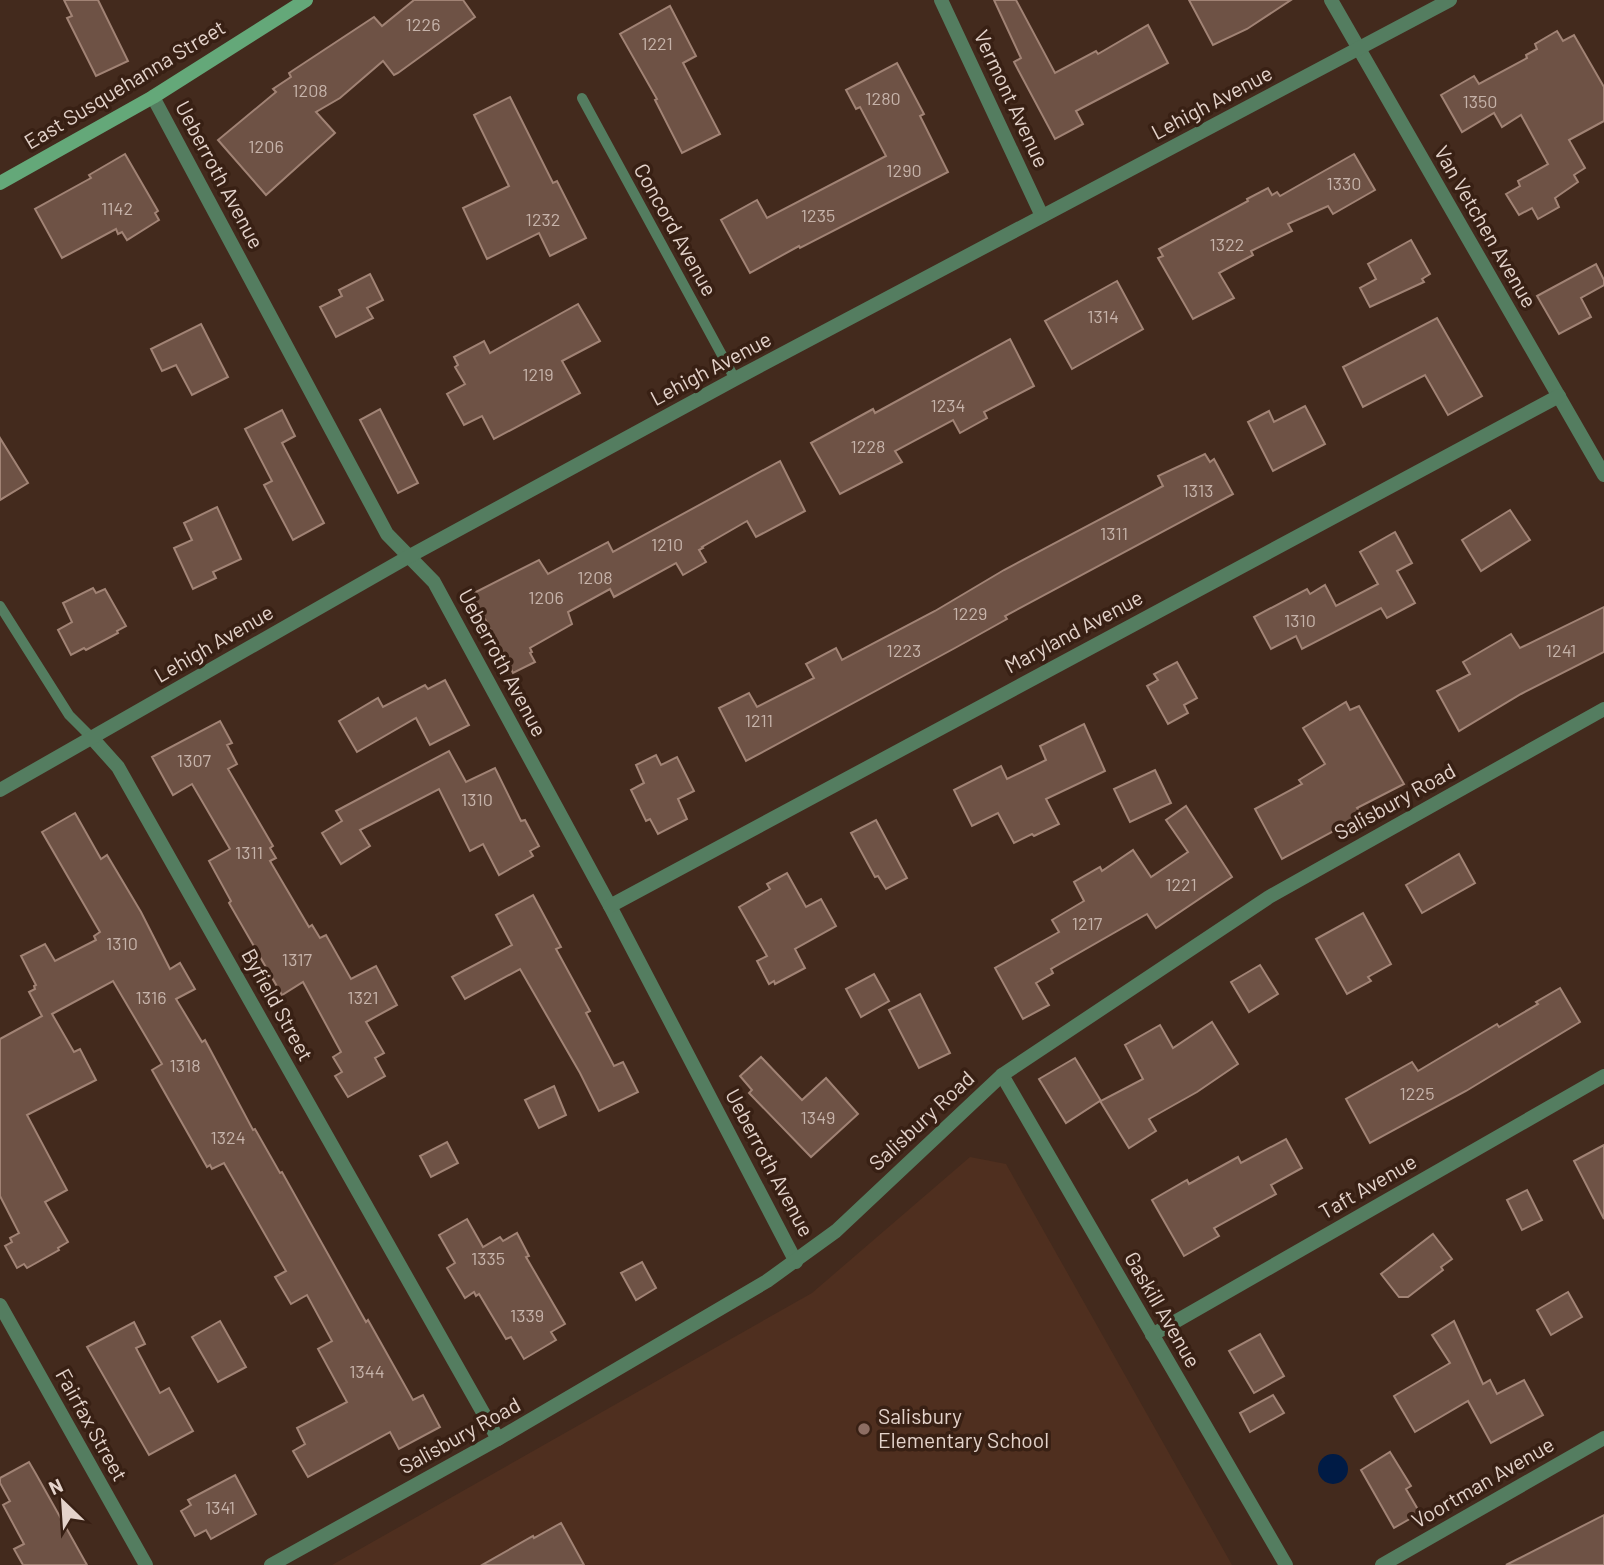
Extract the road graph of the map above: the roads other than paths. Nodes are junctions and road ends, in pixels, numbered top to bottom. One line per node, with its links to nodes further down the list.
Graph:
1 (306, 0): 6 (main road, East Susquehanna Street)
2 (941, 0): 9 (street, Vermont Avenue)
3 (1331, 0): 5 (street, Van Vetchen Avenue)
4 (1450, 0): 5 (street, Lehigh Avenue)
5 (1358, 50): 9 (street, Lehigh Avenue); 11 (street, Van Vetchen Avenue)
6 (153, 97): 8 (main road, East Susquehanna Street); 13 (street, Ueberroth Avenue)
7 (582, 98): 10 (lane, Concord Avenue)
8 (0, 183)
9 (1042, 216): 10 (street, Lehigh Avenue)
10 (735, 379): 13 (street, Lehigh Avenue)
11 (1559, 396): 12 (street, Van Vetchen Avenue); 18 (street, Maryland Avenue)
12 (1604, 475)
13 (408, 557): 16 (street, Lehigh Avenue); 18 (street, Ueberroth Avenue)
14 (0, 606): 16 (lane, Byfield Street)
15 (1604, 709): 19 (street, Salisbury Road)
16 (92, 738): 17 (street, Lehigh Avenue); 25 (street, Byfield Street)
17 (0, 790)
18 (610, 905): 21 (street, Ueberroth Avenue)
19 (1002, 1075): 21 (street, Salisbury Road); 23 (street, Gaskill Avenue)
20 (1604, 1076): 23 (street, Taft Avenue)
21 (796, 1262): 25 (street, Salisbury Road)
22 (0, 1305): 26 (street, Fairfax Street)
23 (1152, 1335): 28 (street, Gaskill Avenue)
24 (1604, 1438): 29 (street, Voortman Avenue)
25 (498, 1439): 27 (street, Salisbury Road)
26 (146, 1565)
27 (271, 1565)
28 (1286, 1565)
29 (1382, 1565)

